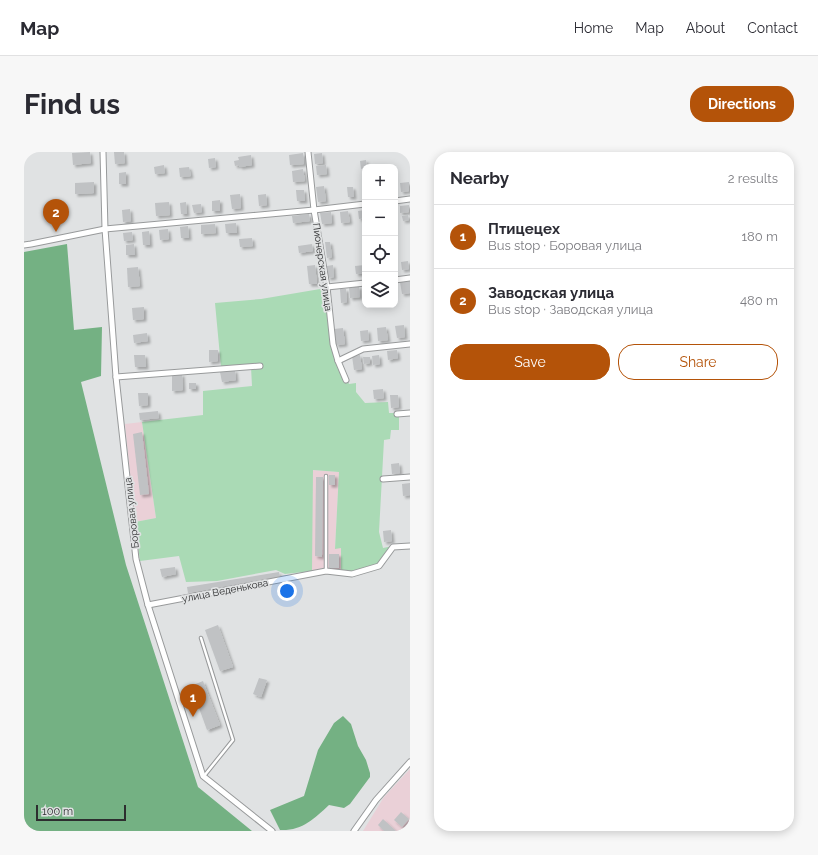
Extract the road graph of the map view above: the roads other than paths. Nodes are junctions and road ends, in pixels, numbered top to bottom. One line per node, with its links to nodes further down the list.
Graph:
1 (103, 152): 7 (street, Боровая улица)
2 (308, 152): 6 (street, Пионерская улица)
3 (410, 199): 4 (street)
4 (398, 201)
5 (362, 204): 6 (street)
6 (314, 210): 7 (street); 12 (street, Пионерская улица)
7 (105, 229): 8 (street); 16 (street, Боровая улица)
8 (24, 245)
9 (410, 278): 10 (street)
10 (398, 280)
11 (362, 283): 12 (street)
12 (327, 287): 14 (street, Пионерская улица)
13 (410, 344): 14 (street)
14 (338, 361): 17 (street, Пионерская улица)
15 (260, 366): 16 (street)
16 (116, 377): 25 (street, Боровая улица)
17 (346, 380)
18 (410, 413): 19 (street)
19 (397, 414)
20 (326, 476): 24 (lane)
21 (410, 477): 22 (street)
22 (383, 479)
23 (410, 546): 24 (street, улица Веденькова)
24 (326, 570): 25 (street, улица Веденькова)
25 (148, 605): 28 (street, Боровая улица)
26 (201, 638): 28 (lane)
27 (410, 762): 30 (street)
28 (203, 776): 29 (street)
29 (272, 831)
30 (354, 831)

